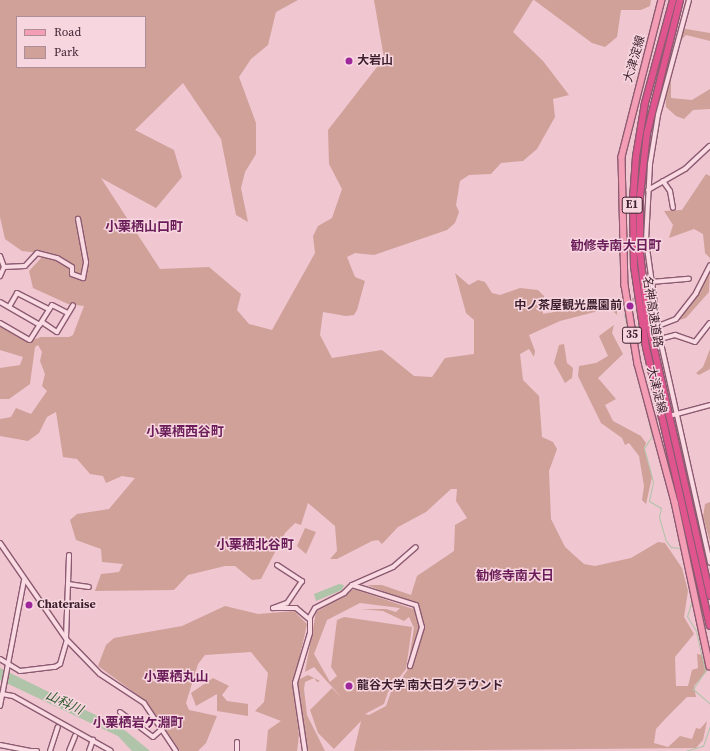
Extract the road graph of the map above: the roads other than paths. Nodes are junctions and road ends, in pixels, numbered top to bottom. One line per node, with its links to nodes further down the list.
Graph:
1 (662, 0): 39 (main road, 大津淀線 / 35)
2 (673, 0): 39 (highway, 名神高速道路 / E1)
3 (680, 0): 37 (highway, 名神高速道路 / E1)
4 (689, 0): 7 (street)
5 (710, 146): 6 (street)
6 (663, 181): 7 (street); 8 (street)
7 (648, 190): 15 (street)
8 (673, 208)
9 (78, 219): 12 (street)
10 (0, 256): 12 (street)
11 (710, 265): 24 (street)
12 (4, 267): 13 (street)
13 (0, 276)
14 (689, 279): 15 (street)
15 (651, 282): 24 (street)
16 (0, 302): 18 (street)
17 (73, 305): 20 (street)
18 (9, 307): 19 (street); 23 (street)
19 (50, 309): 20 (street); 23 (street)
20 (68, 313): 23 (street)
21 (0, 323): 23 (street)
22 (710, 323): 25 (street)
23 (41, 324)
24 (658, 326): 25 (street)
25 (660, 339): 27 (street)
26 (710, 405): 27 (street)
27 (675, 414): 31 (street)
28 (0, 543): 33 (street)
29 (416, 547): 35 (street)
30 (69, 556): 34 (street)
31 (710, 562)
32 (277, 565): 38 (street)
33 (24, 580): 40 (street); 42 (street)
34 (68, 584): 36 (street); 40 (street)
35 (352, 585): 38 (street); 43 (street)
36 (89, 587)
37 (710, 596)
38 (309, 619): 63 (street)
39 (705, 626): 44 (main road, 大津淀線 / 35)
40 (67, 639): 42 (street); 49 (street)
41 (0, 659): 42 (street)
42 (7, 664): 45 (street)
43 (410, 666)
44 (710, 666)
45 (2, 694): 46 (street); 51 (street)
46 (0, 706)
47 (123, 712): 49 (street)
48 (58, 727): 57 (street)
49 (162, 729): 61 (street)
50 (75, 736): 58 (street)
51 (93, 740): 59 (street); 60 (street)
52 (237, 742): 62 (street)
53 (0, 745): 54 (street)
54 (8, 749): 55 (street)
55 (30, 751): 56 (street)
56 (37, 751)
57 (50, 751)
58 (69, 751)
59 (89, 751)
60 (111, 751)
61 (176, 751)
62 (237, 751)
63 (305, 751)

